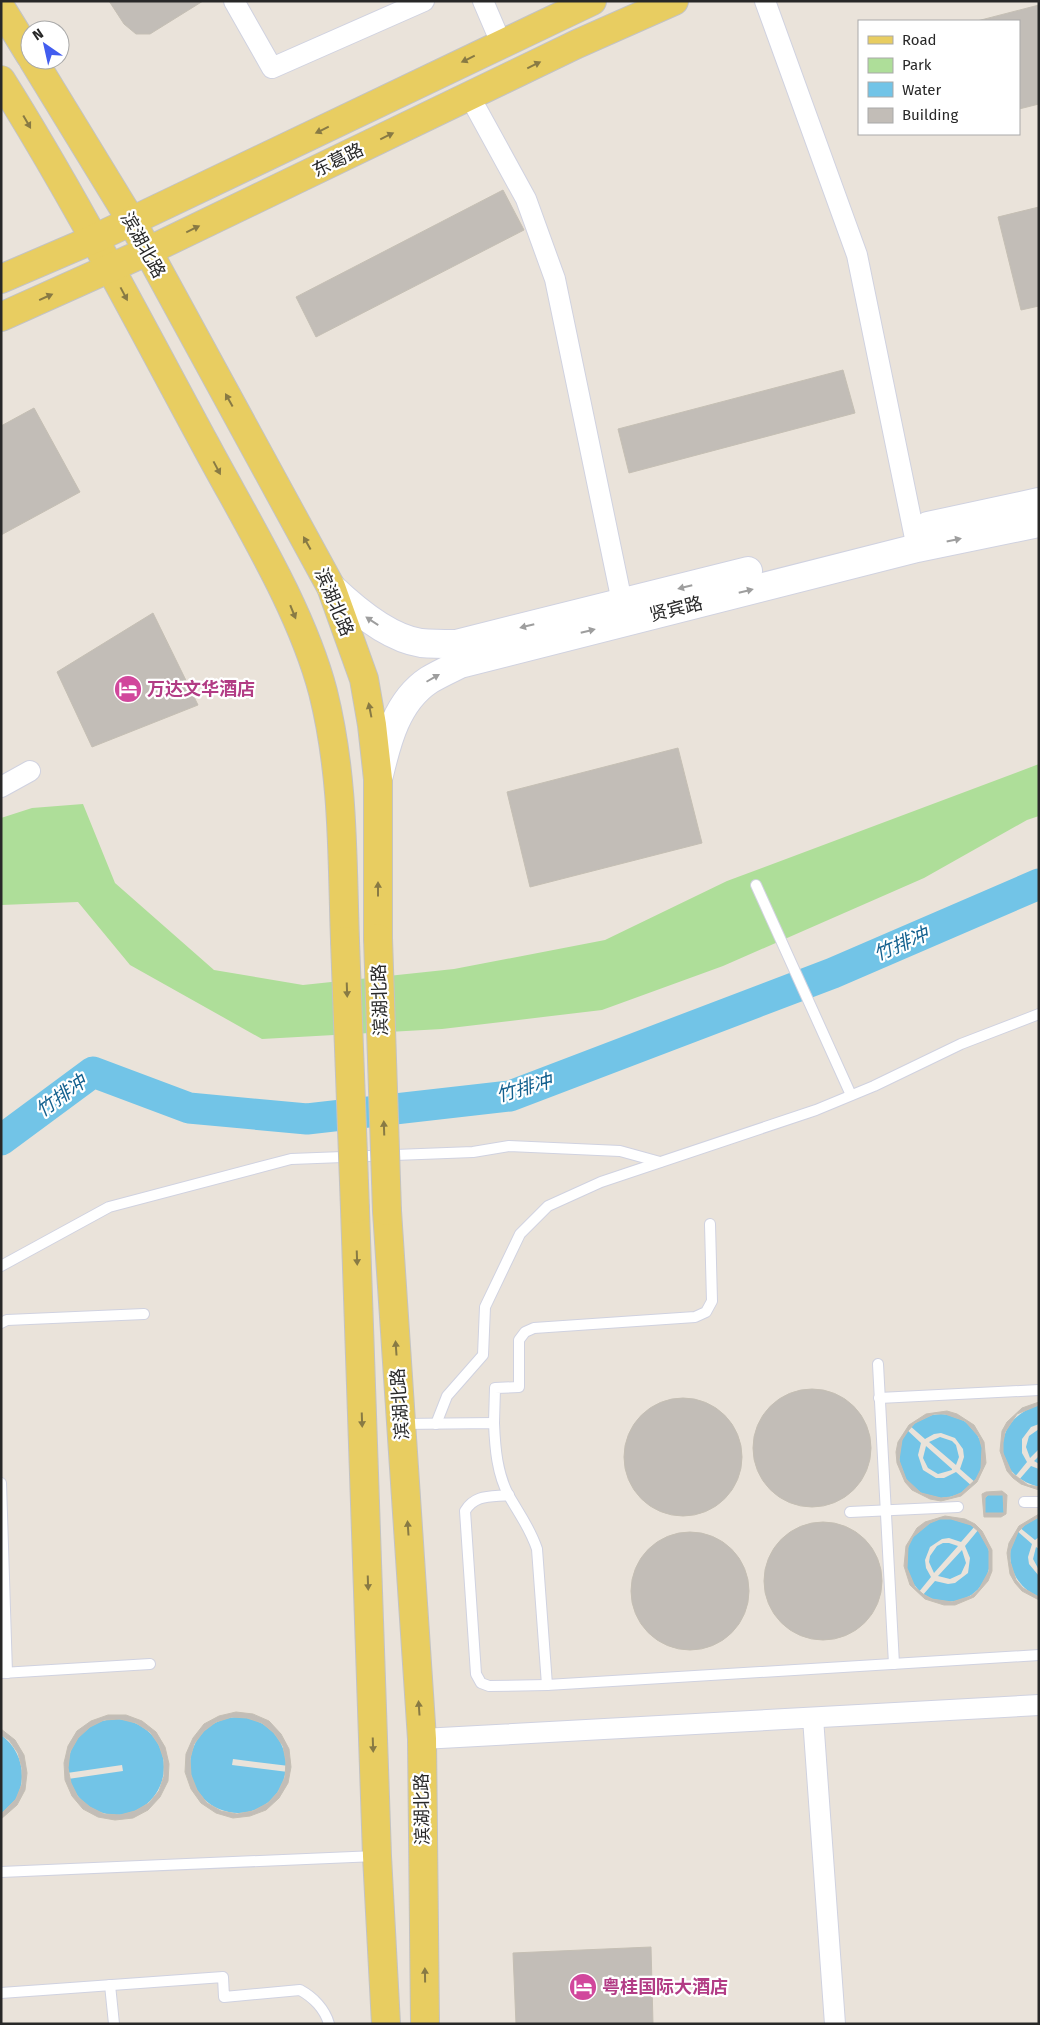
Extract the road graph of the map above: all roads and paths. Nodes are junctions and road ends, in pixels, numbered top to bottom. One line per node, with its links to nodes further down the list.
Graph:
1 (424, 1): 6 (street)
2 (482, 1): 9 (street)
3 (592, 1): 9 (main road, 东葛路)
4 (674, 1): 12 (main road, 东葛路, one-way to 4)
5 (765, 1): 21 (street)
6 (240, 3)
7 (1, 8): 8 (main road)
8 (20, 39)
9 (502, 43): 13 (main road, 东葛路, one-way to 13)
10 (39, 70): 13 (main road, 滨湖北路)
11 (1, 80): 14 (main road, 滨湖北路, one-way to 14)
12 (470, 97): 15 (main road, 东葛路, one-way to 12); 23 (street)
13 (132, 222): 14 (main road, 东葛路); 15 (main road, 滨湖北路)
14 (94, 239): 16 (main road, 滨湖北路); 17 (main road, 东葛路)
15 (148, 251): 16 (main road, 东葛路); 22 (main road, 滨湖北路, one-way to 15)
16 (110, 268): 18 (main road, 东葛路, one-way to 16); 56 (main road, 滨湖北路, one-way to 56, bridge)
17 (1, 279)
18 (1, 317)
19 (1039, 502): 21 (main road, 贤宾路)
20 (1039, 523): 21 (main road, 贤宾路, one-way to 20)
21 (915, 539): 23 (main road, 贤宾路, one-way to 23); 25 (main road, 贤宾路, one-way to 21)
22 (331, 587): 23 (main road, 贤宾路, one-way to 22); 25 (main road, 滨湖北路, one-way to 22)
23 (622, 602)
24 (30, 771): 26 (street)
25 (378, 779): 39 (main road, 滨湖北路, one-way to 25, bridge)
26 (1, 787)
27 (756, 885): 29 (lane)
28 (1039, 1014): 29 (lane)
29 (851, 1096): 30 (lane)
30 (660, 1162): 32 (lane); 40 (lane)
31 (710, 1224): 38 (lane)
32 (1, 1266)
33 (144, 1314): 34 (lane)
34 (1, 1323)
35 (878, 1364): 37 (lane)
36 (1039, 1390): 37 (lane)
37 (880, 1398): 46 (lane)
38 (494, 1423): 40 (lane); 42 (lane)
39 (401, 1424): 40 (lane); 55 (main road, 滨湖北路, one-way to 39)
40 (436, 1424)
41 (1, 1483): 51 (lane)
42 (509, 1495): 52 (lane); 52 (lane)
43 (1024, 1502): 44 (lane)
44 (1039, 1502)
45 (958, 1507): 46 (lane)
46 (885, 1511): 47 (lane); 50 (lane)
47 (850, 1512)
48 (1039, 1655): 50 (lane)
49 (150, 1664): 51 (lane)
50 (894, 1664): 52 (lane)
51 (4, 1673)
52 (547, 1685)
53 (1039, 1705): 54 (street)
54 (812, 1718): 55 (street); 64 (street)
55 (422, 1740): 63 (main road, 滨湖北路, one-way to 55)
56 (377, 1856): 57 (lane); 62 (main road, 滨湖北路)
57 (1, 1872)
58 (110, 1985): 59 (lane); 60 (lane); 61 (lane)
59 (1, 1994)
60 (114, 2024)
61 (329, 2024)
62 (386, 2024)
63 (426, 2024)
64 (835, 2024)

